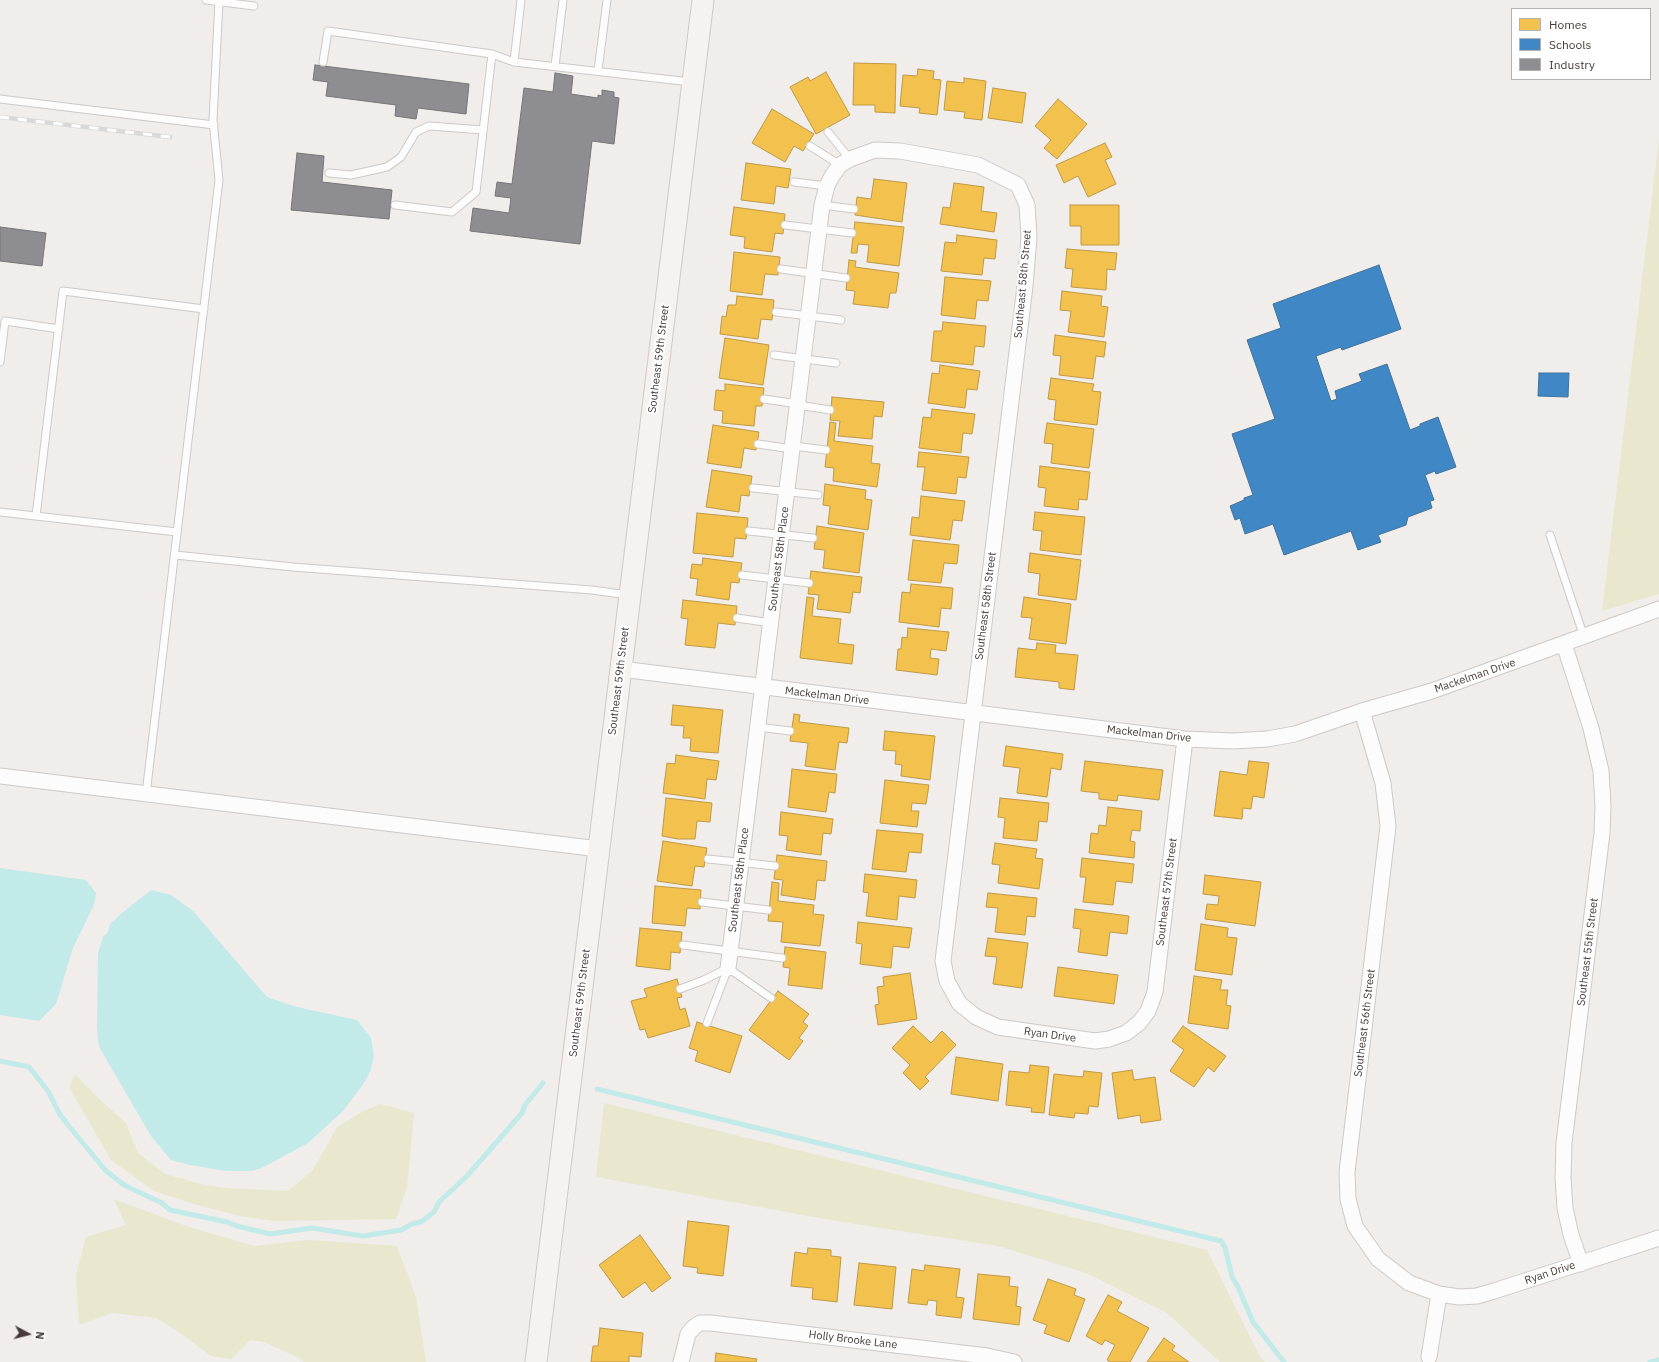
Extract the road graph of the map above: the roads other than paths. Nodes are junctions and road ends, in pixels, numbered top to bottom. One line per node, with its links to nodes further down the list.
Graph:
1 (206, 0): 6 (lane)
2 (521, 0): 10 (lane)
3 (563, 0): 11 (lane)
4 (607, 0): 12 (lane)
5 (703, 0): 13 (main road, Southeast 59th Street)
6 (219, 2): 7 (lane); 15 (lane)
7 (254, 6)
8 (492, 54): 9 (lane); 10 (lane); 16 (lane)
9 (323, 62)
10 (514, 62): 11 (lane)
11 (555, 66): 12 (lane)
12 (598, 71): 13 (lane)
13 (693, 82): 61 (main road, Southeast 59th Street)
14 (0, 99): 15 (lane)
15 (214, 125): 32 (lane)
16 (483, 130): 20 (lane); 23 (lane)
17 (828, 132): 19 (lane)
18 (810, 146): 19 (lane)
19 (845, 162): 22 (street, Southeast 58th Place); 70 (street, Southeast 58th Street)
20 (329, 173)
21 (794, 182): 22 (lane)
22 (827, 186): 24 (street, Southeast 58th Place)
23 (395, 205)
24 (822, 205): 25 (lane); 27 (street, Southeast 58th Place)
25 (854, 209)
26 (785, 225): 27 (lane)
27 (819, 229): 28 (lane); 30 (street, Southeast 58th Place)
28 (852, 233)
29 (782, 269): 30 (lane)
30 (814, 274): 31 (lane); 34 (street, Southeast 58th Place)
31 (846, 278)
32 (204, 309): 36 (lane); 53 (lane)
33 (776, 312): 34 (lane)
34 (809, 316): 35 (lane); 38 (street, Southeast 58th Place)
35 (841, 320)
36 (59, 329): 39 (lane); 51 (lane)
37 (774, 355): 38 (lane)
38 (803, 359): 40 (lane); 42 (street, Southeast 58th Place)
39 (0, 362)
40 (836, 363)
41 (764, 399): 42 (lane)
42 (798, 405): 43 (lane); 45 (street, Southeast 58th Place)
43 (830, 410)
44 (758, 444): 45 (lane)
45 (792, 447): 46 (lane); 48 (street, Southeast 58th Place)
46 (826, 450)
47 (753, 488): 48 (lane)
48 (787, 492): 49 (lane); 54 (street, Southeast 58th Place)
49 (818, 495)
50 (0, 512): 51 (lane)
51 (36, 516): 53 (lane)
52 (749, 531): 54 (lane)
53 (177, 532): 57 (lane)
54 (782, 535): 56 (lane); 59 (street, Southeast 58th Place)
55 (1550, 535): 65 (lane)
56 (813, 538)
57 (175, 555): 61 (lane); 75 (lane)
58 (742, 575): 59 (lane)
59 (776, 579): 60 (lane); 64 (street, Southeast 58th Place)
60 (809, 583)
61 (630, 595): 67 (main road, Southeast 59th Street)
62 (1659, 609): 65 (street, Mackelman Drive)
63 (736, 618): 64 (lane)
64 (771, 622): 68 (street, Southeast 58th Place)
65 (1584, 637): 66 (street, Mackelman Drive)
66 (1564, 644): 69 (street, Mackelman Drive); 93 (street, Southeast 55th Street)
67 (621, 669): 68 (street, Mackelman Drive); 76 (main road, Southeast 59th Street)
68 (763, 688): 70 (street, Mackelman Drive); 71 (street, Southeast 58th Place)
69 (1362, 711): 73 (street, Mackelman Drive); 94 (street, Southeast 56th Street)
70 (973, 714): 73 (street, Mackelman Drive); 89 (street, Southeast 58th Street)
71 (758, 727): 72 (lane); 78 (street, Southeast 58th Place)
72 (790, 731)
73 (1186, 739): 91 (street, Southeast 57th Street)
74 (0, 776): 75 (street)
75 (146, 794): 76 (street)
76 (599, 849): 96 (main road, Southeast 59th Street)
77 (708, 859): 78 (lane)
78 (741, 862): 79 (lane); 81 (street, Southeast 58th Place)
79 (775, 866)
80 (702, 902): 81 (lane)
81 (736, 906): 82 (lane); 84 (street, Southeast 58th Place)
82 (768, 910)
83 (683, 945): 84 (lane)
84 (730, 951): 85 (lane); 86 (street, Southeast 58th Place)
85 (782, 958)
86 (728, 968): 87 (lane); 88 (lane); 90 (lane)
87 (680, 989)
88 (771, 998)
89 (976, 1017): 91 (street, Ryan Drive)
90 (707, 1023)
91 (1126, 1033)
92 (1659, 1238): 93 (street, Ryan Drive)
93 (1581, 1264): 94 (street, Ryan Drive)
94 (1439, 1294): 95 (street)
95 (1429, 1357)
96 (536, 1362)
97 (681, 1362): 98 (street, Holly Brooke Lane)
98 (1014, 1362)

